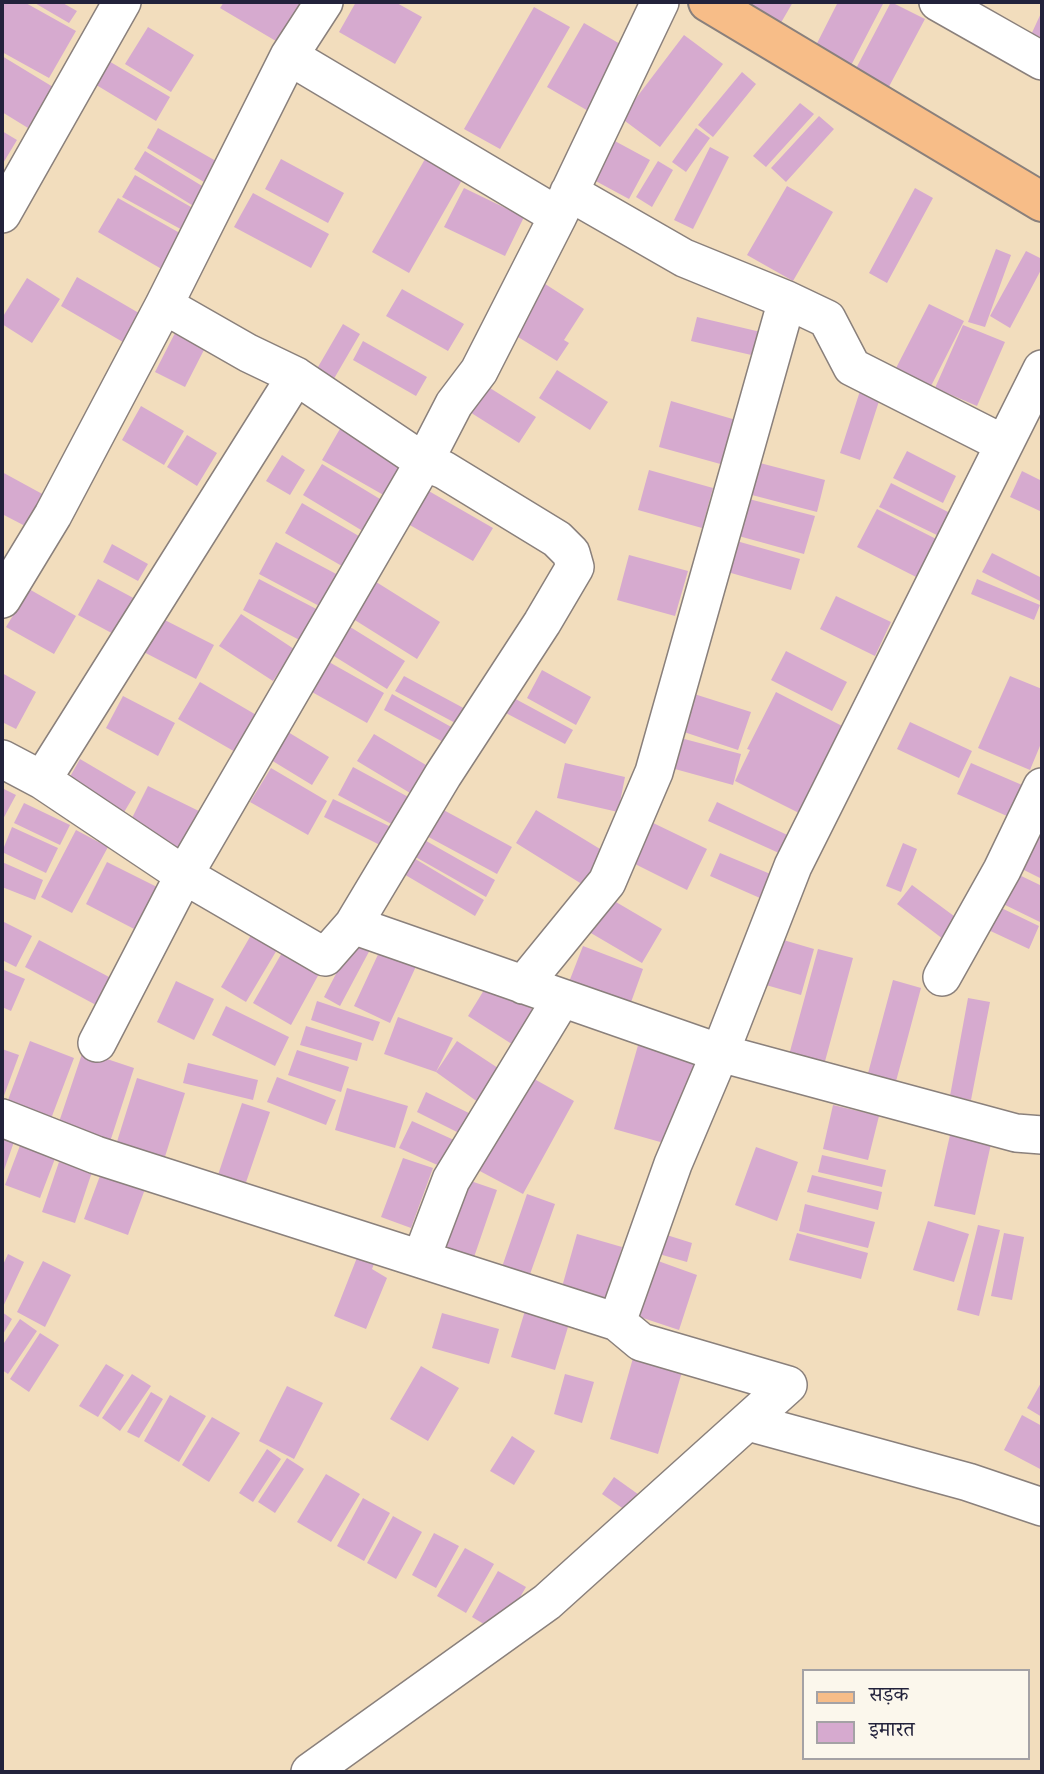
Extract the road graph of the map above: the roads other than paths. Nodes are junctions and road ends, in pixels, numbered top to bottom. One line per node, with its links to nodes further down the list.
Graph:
1 (122, 2): 10 (street)
2 (324, 2): 6 (street)
3 (660, 2): 9 (street)
4 (708, 2): 8 (main road)
5 (938, 2): 7 (street)
6 (289, 56): 9 (street); 12 (street)
7 (1042, 61)
8 (1042, 202)
9 (563, 204): 11 (street); 16 (street)
10 (2, 214)
11 (788, 300): 15 (street); 24 (street)
12 (164, 305): 14 (street); 17 (street)
13 (1042, 369): 15 (street)
14 (296, 376): 16 (street); 19 (street)
15 (1004, 444): 27 (street)
16 (424, 462): 21 (street); 22 (street)
17 (2, 599)
18 (2, 758): 19 (street)
19 (42, 780): 21 (street)
20 (1042, 787): 23 (street)
21 (184, 875): 22 (street); 26 (street)
22 (353, 925): 24 (street)
23 (942, 977)
24 (523, 985): 25 (street)
25 (562, 998): 27 (street); 30 (street)
26 (97, 1043)
27 (720, 1053): 29 (street); 31 (street)
28 (2, 1118): 30 (street)
29 (1042, 1135)
30 (421, 1259): 31 (street)
31 (617, 1322): 32 (street)
32 (748, 1422): 33 (street); 34 (street)
33 (1042, 1507)
34 (310, 1772)

